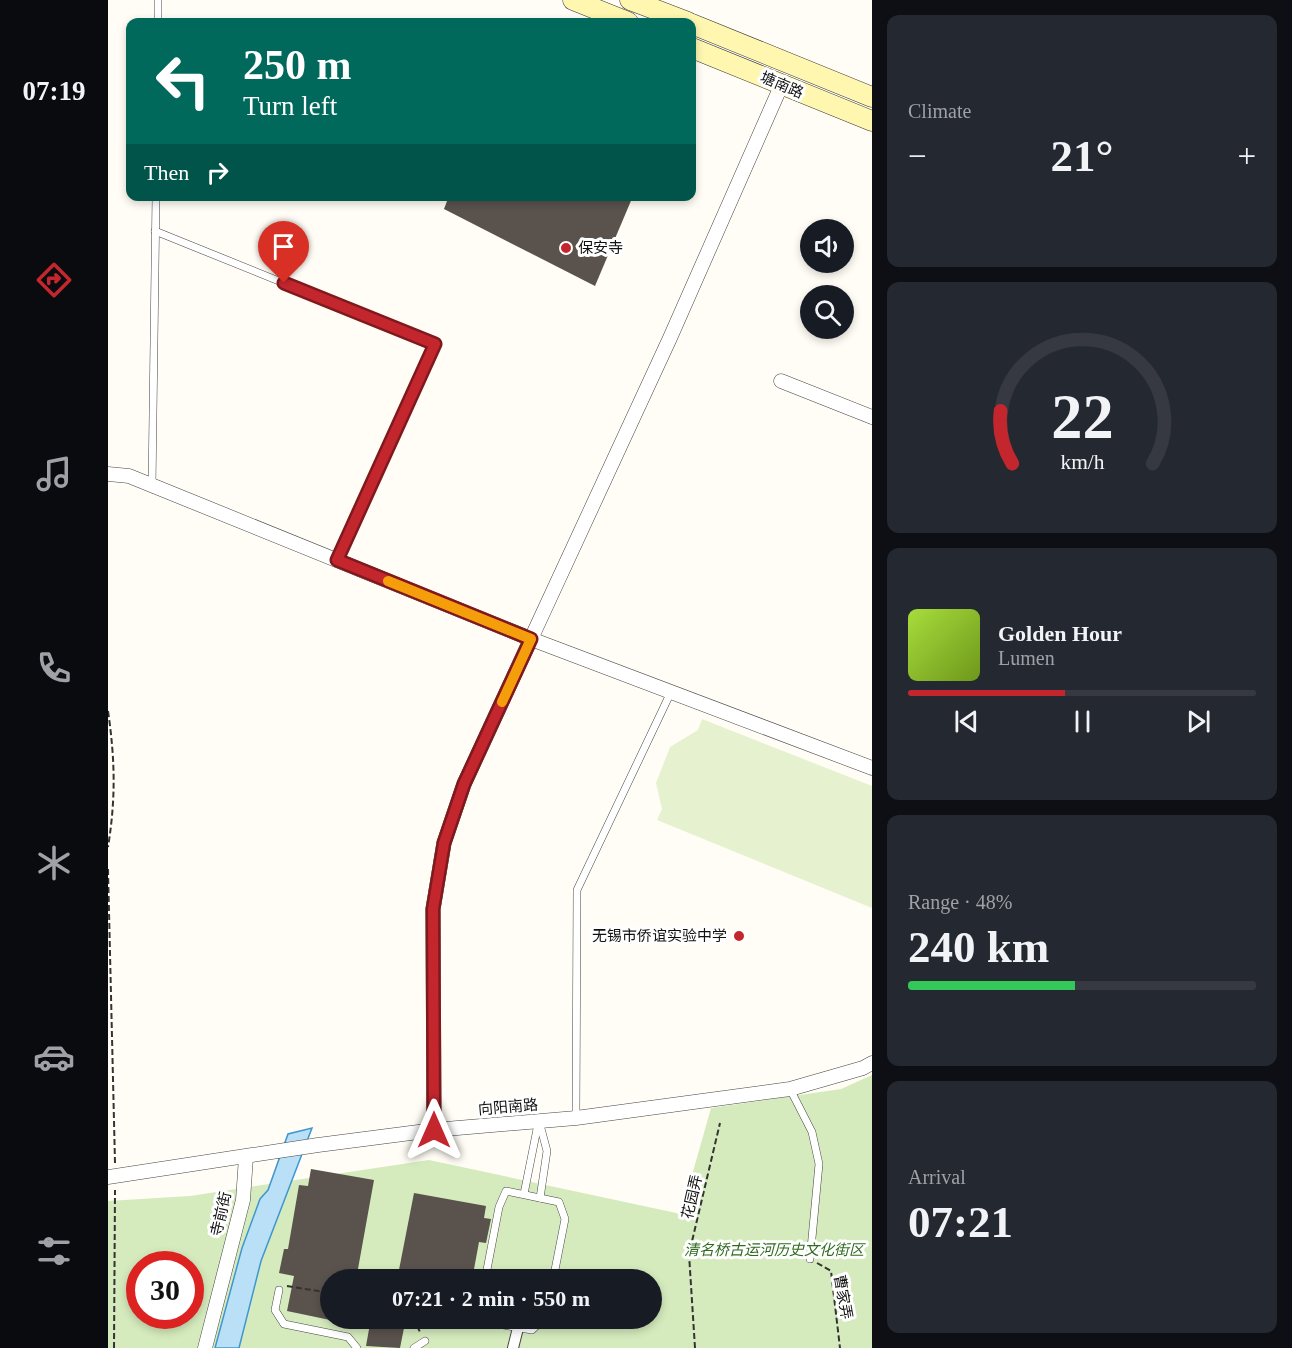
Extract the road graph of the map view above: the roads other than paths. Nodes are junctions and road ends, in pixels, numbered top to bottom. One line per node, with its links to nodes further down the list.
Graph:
1 (158, 0): 4 (lane)
2 (573, 0): 5 (main road)
3 (630, 0): 6 (main road, 塘南路)
4 (158, 18)
5 (618, 18)
6 (677, 18)
7 (696, 25): 10 (main road, 塘南路)
8 (696, 50): 9 (main road, 塘南路)
9 (781, 86): 11 (main road, 塘南路); 19 (street)
10 (872, 97)
11 (872, 121)
12 (156, 201): 13 (lane)
13 (155, 231): 17 (lane); 18 (lane)
14 (781, 381): 15 (street)
15 (872, 417)
16 (108, 474): 17 (street)
17 (152, 486): 18 (street)
18 (337, 560): 19 (street)
19 (531, 639): 20 (street); 26 (street)
20 (671, 690): 21 (street); 24 (lane)
21 (872, 768)
22 (872, 1063): 23 (street, 向阳南路)
23 (790, 1089): 24 (street, 向阳南路); 31 (lane)
24 (576, 1118): 25 (street, 向阳南路)
25 (539, 1121): 26 (street, 向阳南路); 29 (lane); 30 (lane)
26 (434, 1130): 27 (street, 向阳南路)
27 (252, 1156): 28 (street, 向阳南路); 37 (street, 寺前街)
28 (111, 1177)
29 (524, 1194): 30 (lane); 32 (lane)
30 (540, 1198): 33 (lane)
31 (810, 1259)
32 (487, 1269)
33 (554, 1269)
34 (279, 1290): 38 (lane)
35 (518, 1329): 40 (street)
36 (425, 1341): 39 (lane)
37 (205, 1348)
38 (357, 1348)
39 (414, 1348)
40 (513, 1348)

